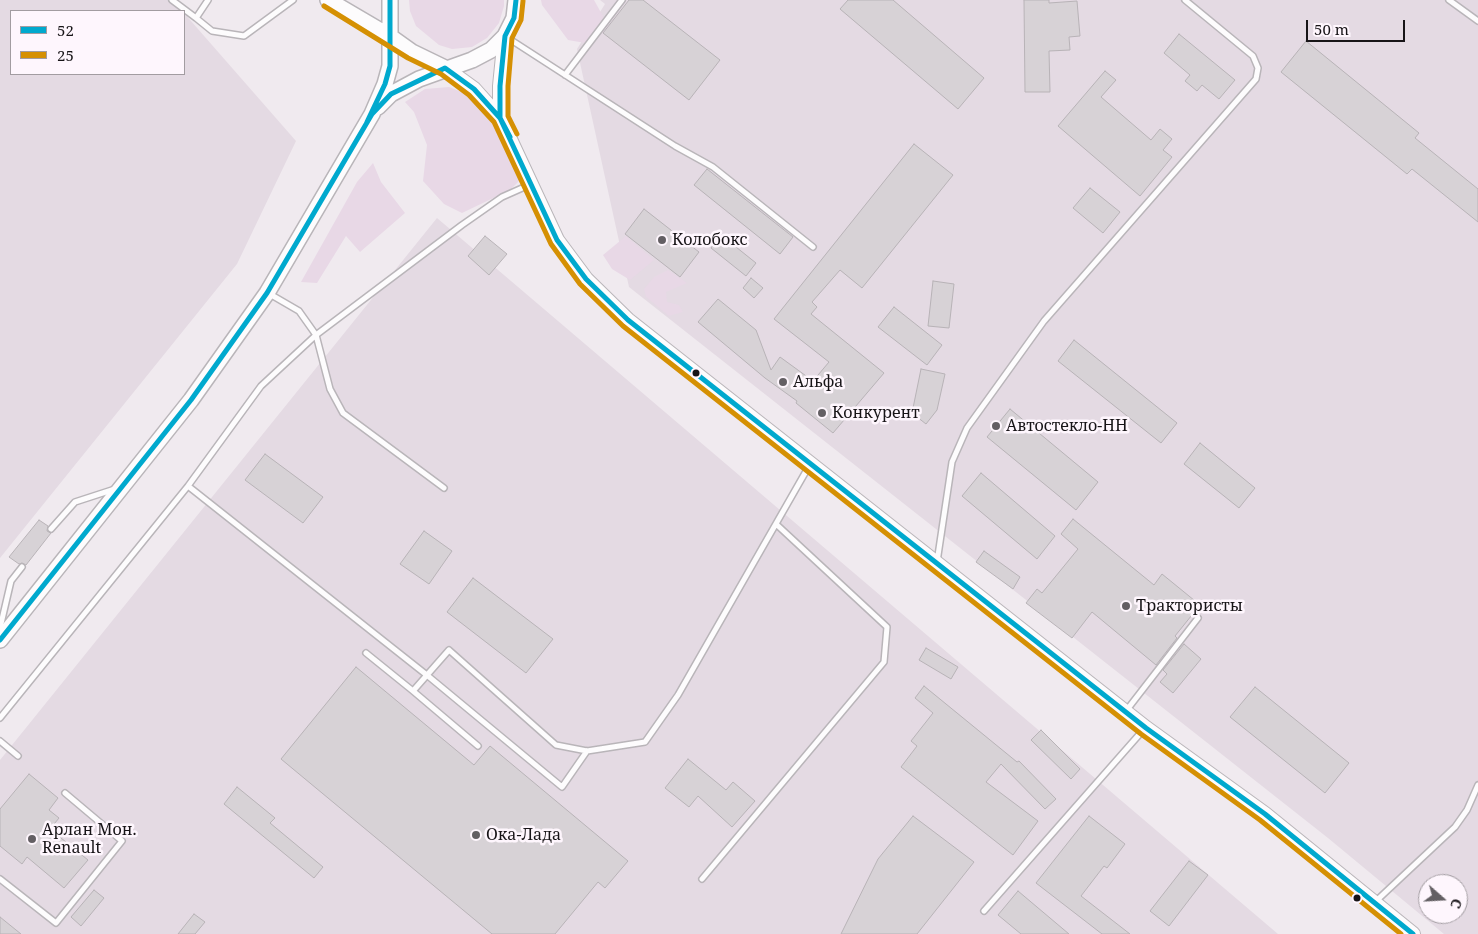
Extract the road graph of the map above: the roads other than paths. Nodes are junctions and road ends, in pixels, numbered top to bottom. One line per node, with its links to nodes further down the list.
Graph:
1 (172, 0): 10 (lane)
2 (208, 0): 10 (lane)
3 (293, 0): 10 (lane)
4 (328, 0): 13 (main road)
5 (390, 0): 13 (main road)
6 (516, 0): 12 (main road)
7 (622, 0): 15 (lane)
8 (1185, 0): 28 (lane)
9 (1449, 0): 11 (lane)
10 (196, 18)
11 (1478, 21)
12 (505, 36): 14 (main road); 15 (lane); 17 (street)
13 (391, 37): 14 (main road); 16 (main road)
14 (445, 68): 16 (main road); 17 (street)
15 (565, 75): 19 (lane)
16 (372, 114): 20 (main road)
17 (500, 118): 18 (street)
18 (532, 184): 21 (lane); 22 (street)
19 (813, 247)
20 (268, 293): 21 (lane); 24 (main road)
21 (316, 335): 23 (lane); 25 (lane)
22 (811, 463): 26 (lane); 28 (street)
23 (188, 486): 34 (lane); 37 (lane)
24 (120, 488): 27 (lane); 32 (main road)
25 (444, 488)
26 (776, 524): 41 (lane); 45 (lane)
27 (51, 529)
28 (937, 562): 36 (street)
29 (22, 567): 31 (lane)
30 (1198, 618): 36 (lane)
31 (0, 628)
32 (0, 640)
33 (366, 653): 35 (lane)
34 (428, 676): 35 (lane); 41 (lane); 41 (lane)
35 (413, 691): 40 (lane)
36 (1126, 711): 38 (street)
37 (0, 718)
38 (1146, 728): 47 (street); 48 (lane)
39 (0, 741): 42 (lane)
40 (478, 746)
41 (587, 751)
42 (18, 756)
43 (1478, 786): 47 (lane)
44 (65, 793): 46 (lane)
45 (702, 879)
46 (0, 880)
47 (1374, 902): 49 (street)
48 (984, 911)
49 (1413, 934)

